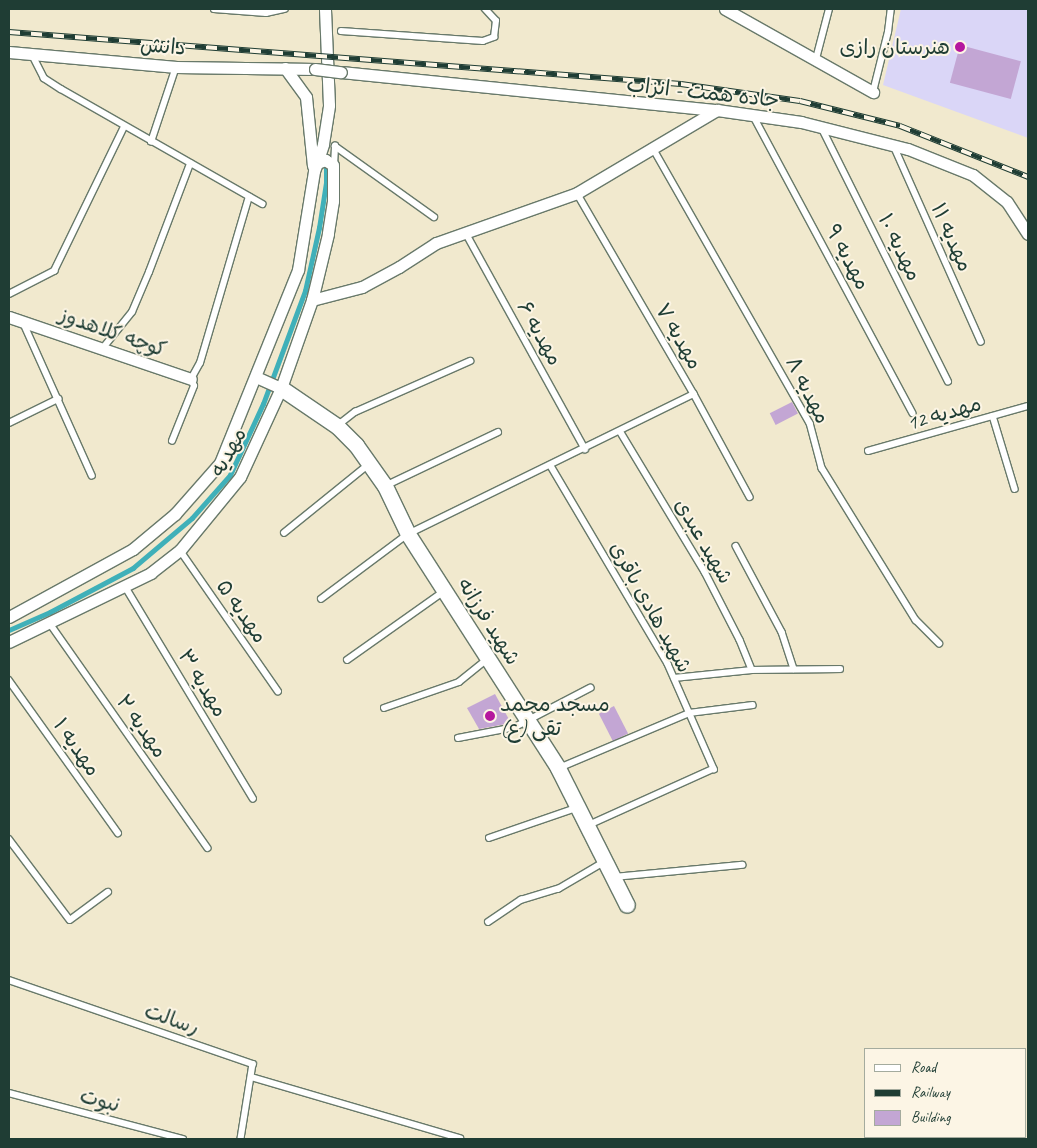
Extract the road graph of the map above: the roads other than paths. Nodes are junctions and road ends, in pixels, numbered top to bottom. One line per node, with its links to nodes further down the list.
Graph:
1 (214, 9): 2 (lane)
2 (285, 9)
3 (325, 9): 24 (street)
4 (485, 9): 8 (lane)
5 (725, 9): 11 (street)
6 (830, 9): 11 (lane)
7 (890, 9): 15 (lane)
8 (341, 30)
9 (9, 52): 10 (street, دانش)
10 (32, 54): 12 (street, دانش); 18 (lane)
11 (816, 59): 15 (street)
12 (176, 67): 13 (street, دانش); 20 (lane)
13 (285, 68): 14 (street, دانش); 24 (street)
14 (315, 69): 16 (street, جاده همت - انزاب, bridge)
15 (873, 92)
16 (717, 110): 17 (street, جاده همت - انزاب); 22 (street)
17 (754, 116): 19 (street, جاده همت - انزاب); 46 (lane, مهدیه ۹)
18 (124, 127): 20 (lane); 32 (lane)
19 (822, 128): 21 (street, جاده همت - انزاب); 41 (lane, مهدیه ۱۰)
20 (151, 142): 23 (lane)
21 (894, 146): 31 (street, جاده همت - انزاب); 36 (lane, مهدیه ۱۱)
22 (653, 148): 26 (street); 71 (lane, مهدیه ۸)
23 (190, 164): 27 (lane); 37 (lane)
24 (315, 167): 25 (street); 39 (street)
25 (334, 172): 29 (lane); 33 (street, مهدیه)
26 (577, 193): 30 (street); 43 (lane, مهدیه ۷)
27 (249, 197): 28 (lane); 40 (lane)
28 (263, 204)
29 (434, 217)
30 (466, 233): 33 (street); 53 (lane, مهدیه ۶)
31 (1028, 234)
32 (9, 294)
33 (312, 300): 42 (street, مهدیه)
34 (9, 317): 35 (street, کوچه کلاهدوز)
35 (23, 322): 37 (street, کوچه کلاهدوز); 44 (lane, کوچه کلاهدوز)
36 (981, 341)
37 (102, 348): 40 (street, کوچه کلاهدوز)
38 (470, 361): 49 (lane)
39 (256, 377): 42 (street); 68 (street)
40 (192, 379): 52 (lane)
41 (948, 381)
42 (281, 388): 49 (street, شهید فرزانه); 64 (street, مهدیه)
43 (694, 394): 50 (lane); 60 (lane, مهدیه ۷)
44 (58, 398): 48 (lane); 57 (lane, کوچه کلاهدوز)
45 (1028, 406): 47 (lane, مهدیه 12)
46 (914, 413)
47 (993, 416): 54 (lane, مهدیه 12); 59 (lane)
48 (9, 423)
49 (337, 426): 55 (street, شهید فرزانه)
50 (620, 431): 53 (lane); 76 (lane, شهید عبدی)
51 (498, 432): 58 (lane)
52 (172, 441)
53 (585, 448): 56 (lane)
54 (868, 451)
55 (370, 464): 58 (street, شهید فرزانه); 61 (lane)
56 (551, 466): 62 (lane); 77 (lane, شهید هادی باقری)
57 (92, 475)
58 (386, 486): 62 (street, شهید فرزانه)
59 (1015, 489)
60 (750, 496)
61 (284, 533)
62 (408, 534): 66 (street, شهید فرزانه); 67 (lane)
63 (736, 546): 74 (lane)
64 (180, 550): 65 (street, مهدیه); 80 (lane, مهدیه ۵)
65 (125, 585): 69 (street, مهدیه); 87 (lane, مهدیه ۳)
66 (445, 591): 72 (street, شهید فرزانه); 73 (lane)
67 (321, 599)
68 (9, 617)
69 (49, 622): 70 (street, مهدیه); 93 (lane, مهدیه ۲)
70 (9, 642)
71 (939, 643)
72 (487, 658): 82 (lane); 84 (street, شهید فرزانه)
73 (347, 660)
74 (794, 669): 75 (lane); 76 (lane)
75 (840, 669)
76 (752, 670): 77 (lane)
77 (674, 678): 83 (lane, شهید هادی باقری)
78 (9, 680): 90 (lane, مهدیه ۱)
79 (590, 688): 84 (lane)
80 (278, 691)
81 (753, 705): 83 (lane)
82 (384, 708)
83 (689, 713): 86 (lane); 89 (lane, شهید هادی باقری)
84 (527, 720): 85 (lane); 86 (street, شهید فرزانه)
85 (458, 738)
86 (558, 768): 88 (street, شهید فرزانه)
87 (253, 798)
88 (578, 807): 89 (street, شهید فرزانه); 91 (lane)
89 (588, 826): 94 (street, شهید فرزانه)
90 (118, 833)
91 (489, 838)
92 (9, 839): 97 (lane)
93 (208, 848)
94 (606, 861): 96 (street, شهید فرزانه); 99 (lane)
95 (742, 865): 96 (lane)
96 (614, 877): 98 (street, شهید فرزانه)
97 (108, 892)
98 (627, 905)
99 (488, 922)
100 (9, 980): 101 (lane, رسالت)
101 (251, 1077): 103 (lane); 105 (lane)
102 (9, 1093): 104 (lane, نبوت)
103 (460, 1138)
104 (183, 1139)
105 (241, 1139)

